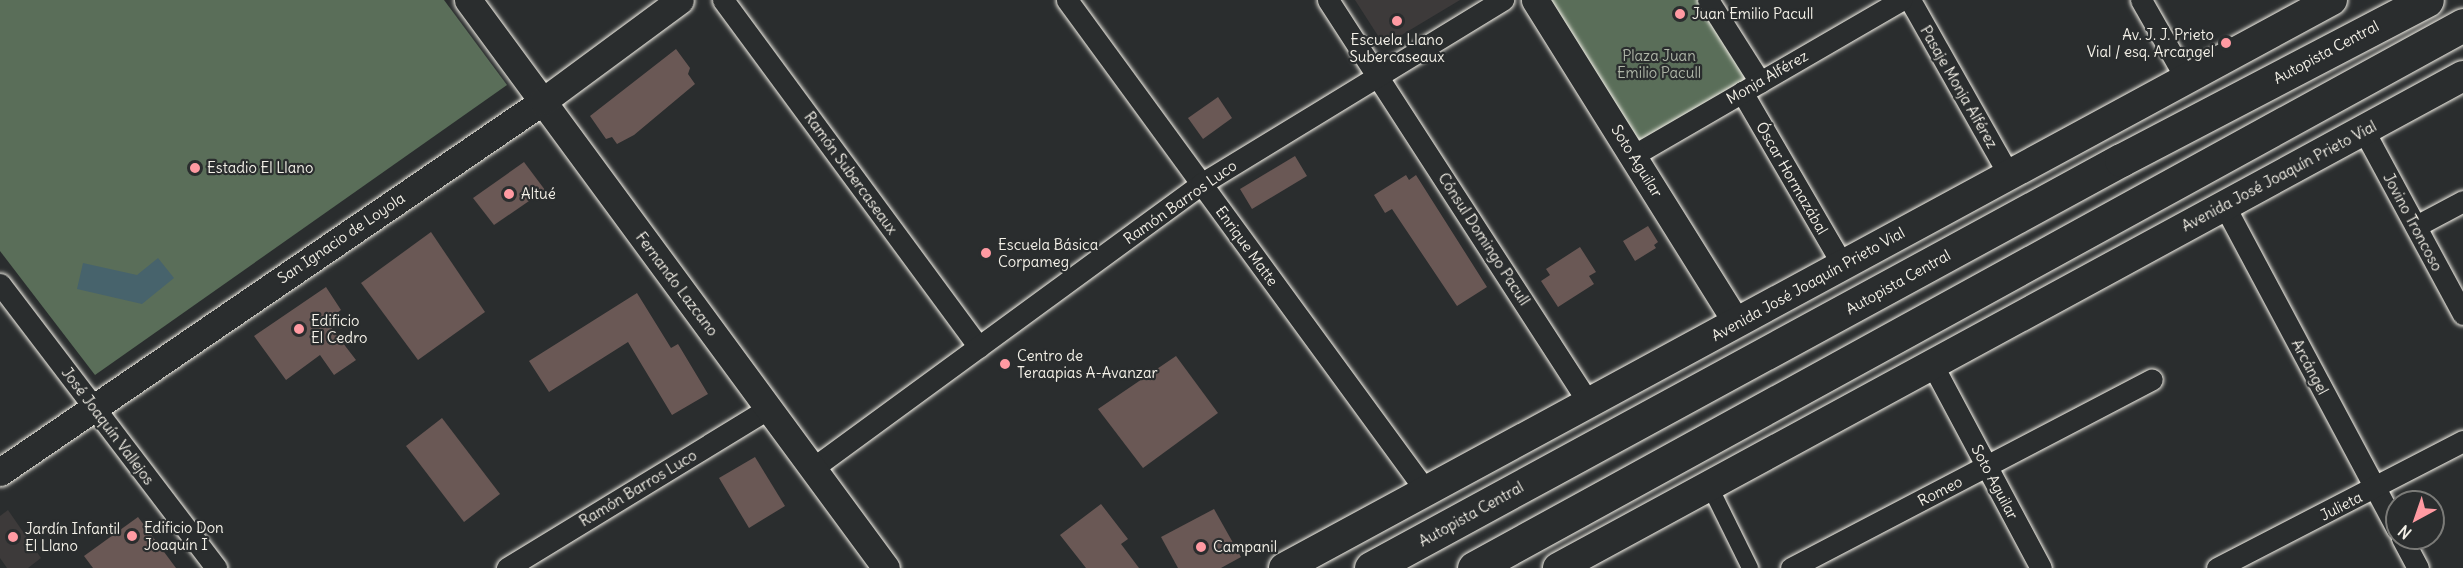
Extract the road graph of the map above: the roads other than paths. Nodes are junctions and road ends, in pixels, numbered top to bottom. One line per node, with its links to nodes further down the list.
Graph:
1 (468, 0): 19 (street, Fernando Lazcano)
2 (680, 0): 19 (street, San Ignacio de Loyola)
3 (723, 0): 31 (street, Ramón Subercaseaux)
4 (1067, 0): 23 (street, Enrique Matte)
5 (1328, 0): 15 (street, Cónsul Domingo Pacull)
6 (1503, 0): 15 (street, Ramón Barros Luco)
7 (1535, 0): 21 (street, Soto Aguilar)
8 (1708, 0): 18 (street, Óscar Hormazábal)
9 (1900, 0): 18 (street, Monja Alférez)
10 (1910, 0): 22 (street, Pasaje Monja Alférez)
11 (2141, 0): 17 (street)
12 (2332, 0): 17 (main road, Avenida José Joaquín Prieto Vial)
13 (2427, 0): 51 (highway, Autopista Central)
14 (2455, 31): 52 (highway)
15 (1378, 76): 23 (street, Ramón Barros Luco); 34 (street, Cónsul Domingo Pacull)
16 (2463, 76): 20 (main road, Avenida José Joaquín Prieto Vial)
17 (2186, 79): 22 (main road, Avenida José Joaquín Prieto Vial)
18 (1751, 87): 21 (street, Monja Alférez); 27 (street, Óscar Hormazábal)
19 (543, 102): 35 (street, San Ignacio de Loyola); 36 (street, Fernando Lazcano)
20 (2364, 131): 25 (main road, Avenida José Joaquín Prieto Vial); 26 (street, Jovino Troncoso)
21 (1634, 155): 30 (street, Soto Aguilar)
22 (2009, 175): 27 (main road, Avenida José Joaquín Prieto Vial)
23 (1202, 184): 31 (street, Ramón Barros Luco); 43 (street, Enrique Matte)
24 (2463, 201): 26 (street)
25 (2224, 205): 32 (main road, Avenida José Joaquín Prieto Vial); 42 (street, Arcángel)
26 (2416, 226): 29 (street, Jovino Troncoso)
27 (1842, 264): 30 (main road, Avenida José Joaquín Prieto Vial)
28 (0, 284): 35 (street, José Joaquín Vallejos)
29 (2463, 314)
30 (1736, 322): 34 (main road, Avenida José Joaquín Prieto Vial)
31 (979, 347): 39 (street, Ramón Barros Luco)
32 (1932, 364): 38 (street, Soto Aguilar); 41 (main road, Avenida José Joaquín Prieto Vial)
33 (2152, 379): 38 (street, Romeo)
34 (1589, 403): 43 (main road, Avenida José Joaquín Prieto Vial)
35 (94, 407): 40 (street, San Ignacio de Loyola); 47 (street, José Joaquín Vallejos)
36 (769, 408): 39 (street, Fernando Lazcano); 48 (street, Ramón Barros Luco)
37 (2463, 441): 42 (street, Julieta)
38 (1987, 467): 55 (street, Romeo); 56 (street, Soto Aguilar)
39 (813, 468): 49 (street, Fernando Lazcano)
40 (0, 472)
41 (1709, 485): 46 (main road, Avenida José Joaquín Prieto Vial); 54 (street)
42 (2375, 488): 44 (street, Arcángel); 57 (street, Julieta)
43 (1426, 491): 50 (main road, Avenida José Joaquín Prieto Vial)
44 (2385, 507)
45 (2408, 550): 58 (street)
46 (1596, 559): 53 (main road, Avenida José Joaquín Prieto Vial)
47 (216, 568)
48 (507, 568)
49 (886, 568)
50 (1284, 568)
51 (1371, 568)
52 (1474, 568)
53 (1558, 568)
54 (1750, 568)
55 (1791, 568)
56 (2041, 568)
57 (2217, 568)
58 (2418, 568)

